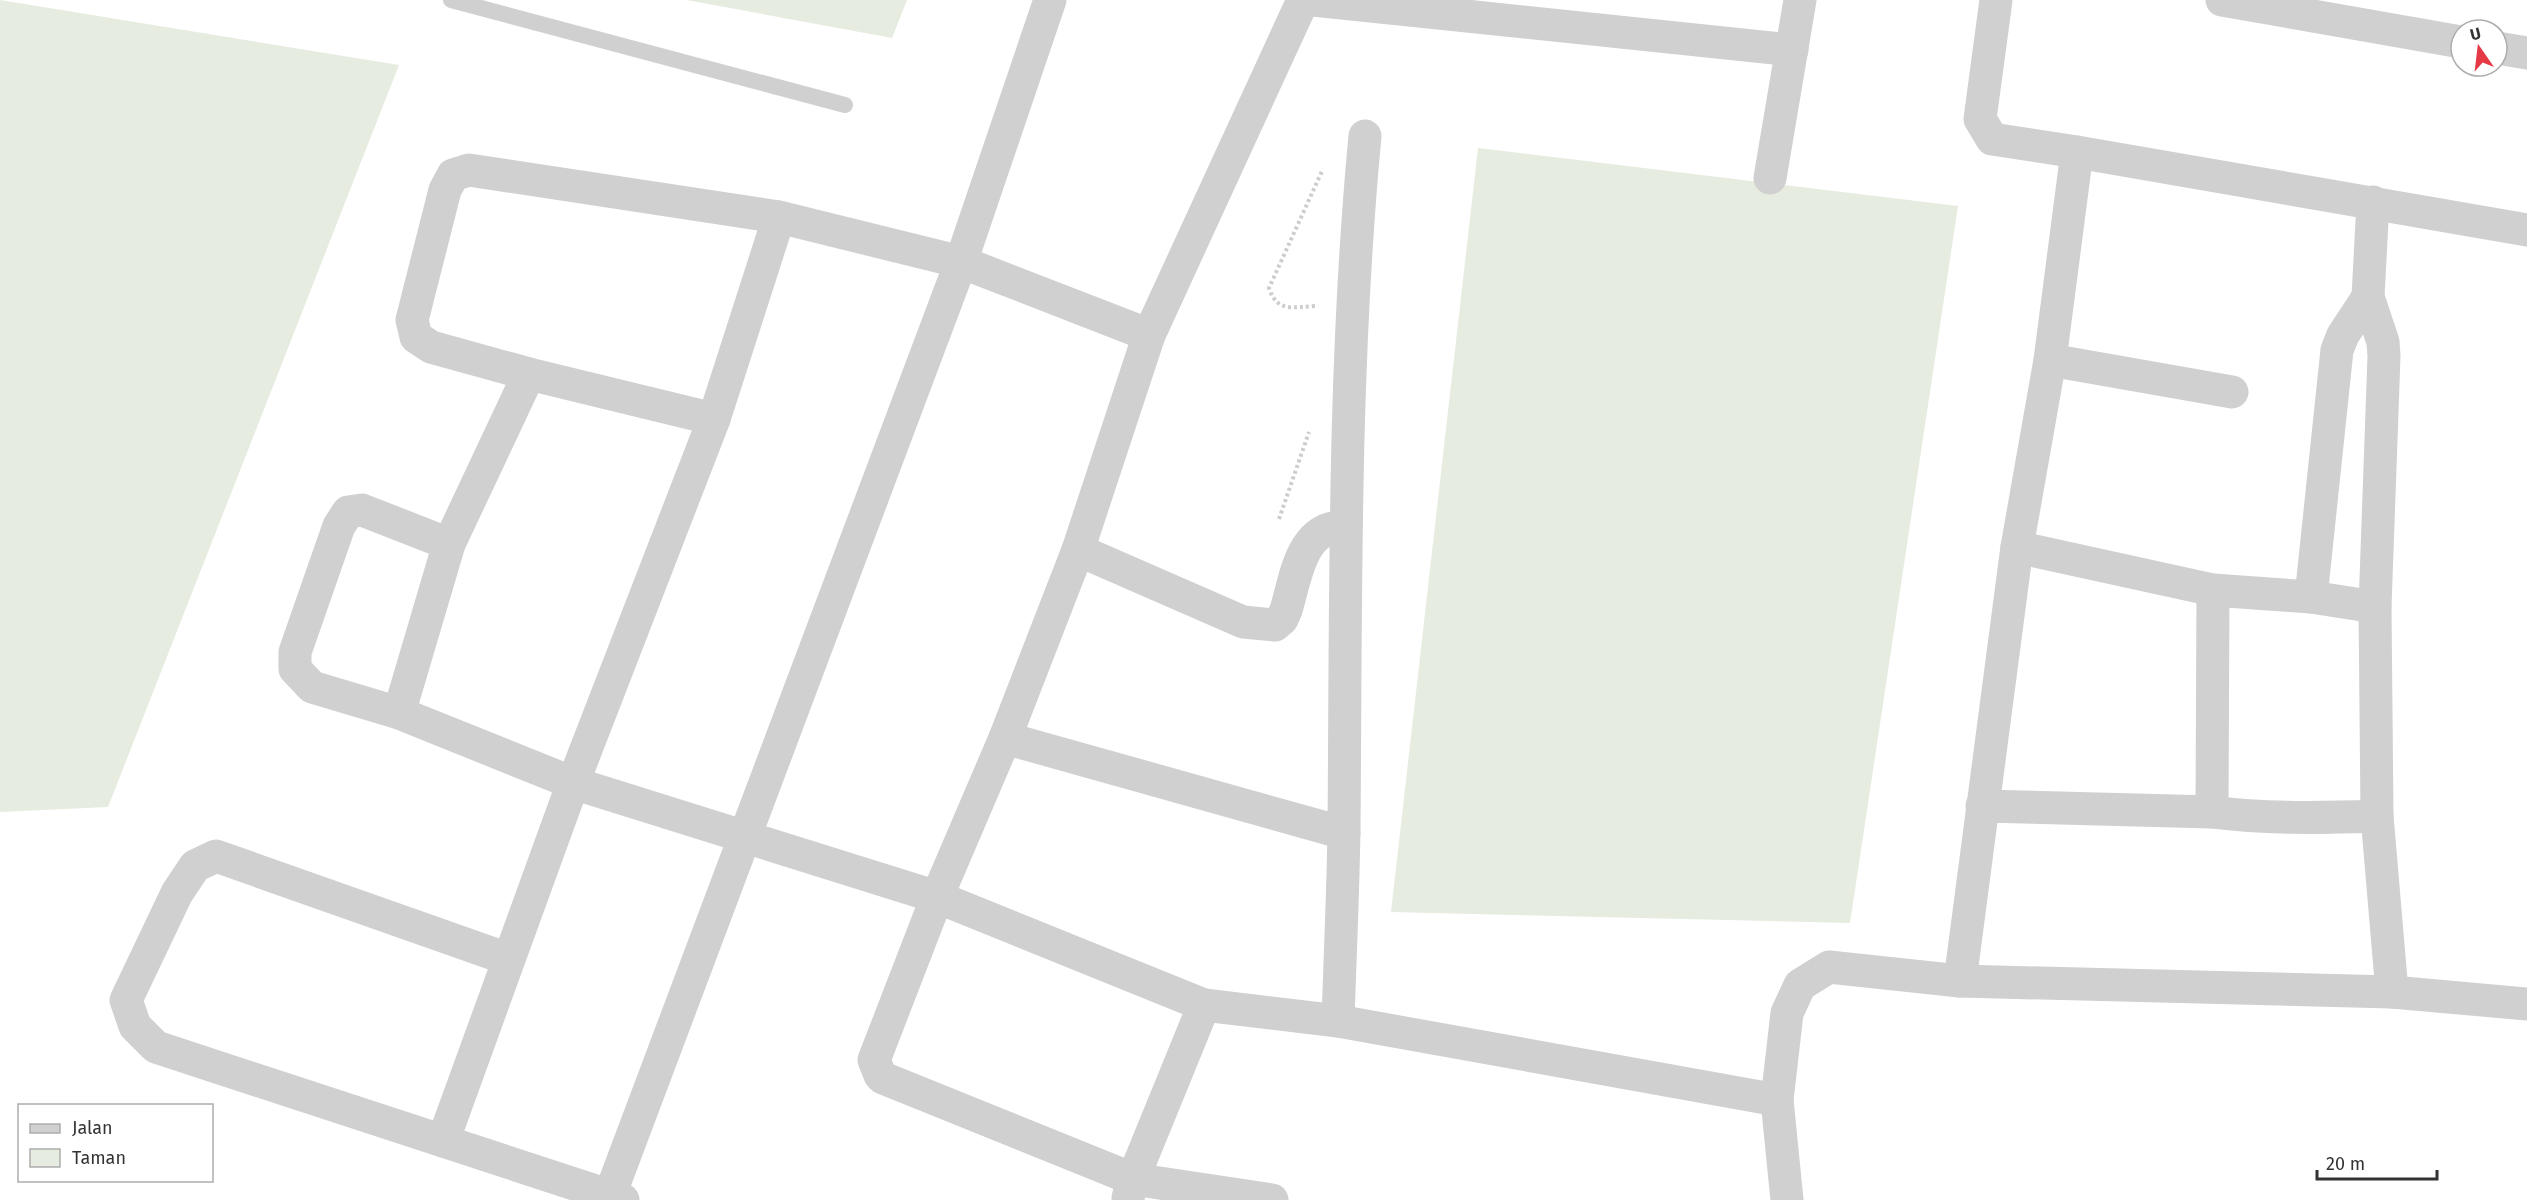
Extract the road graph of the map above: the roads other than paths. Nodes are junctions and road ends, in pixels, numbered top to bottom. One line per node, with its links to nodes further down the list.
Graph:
1 (451, 0): 12 (lane)
2 (1050, 0): 19 (street)
3 (1303, 0): 21 (street)
4 (1313, 0): 9 (street)
5 (1800, 0): 9 (street)
6 (1996, 0): 14 (street)
7 (2222, 0): 8 (street)
8 (2449, 40)
9 (1792, 50): 15 (street)
10 (2509, 50): 11 (street)
11 (2527, 53)
12 (845, 105)
13 (1365, 136): 26 (street)
14 (2077, 152): 16 (street); 22 (street)
15 (1770, 178)
16 (2373, 202): 18 (street); 20 (street)
17 (779, 217): 19 (street); 23 (street); 25 (street)
18 (2527, 230)
19 (961, 262): 21 (street); 40 (street)
20 (2368, 297): 31 (street); 32 (street)
21 (1149, 335): 29 (street)
22 (2050, 360): 24 (street); 28 (street)
23 (529, 374): 25 (street); 27 (street)
24 (2232, 392)
25 (714, 419): 35 (street)
26 (1345, 527): 29 (street); 39 (street)
27 (449, 544): 33 (street); 33 (street)
28 (2017, 547): 30 (street); 36 (street)
29 (1078, 550): 34 (street)
30 (2213, 590): 31 (street); 37 (street)
31 (2311, 597): 32 (street)
32 (2375, 607): 38 (street)
33 (399, 713): 35 (street)
34 (1005, 738): 39 (street); 41 (street)
35 (573, 783): 40 (street); 42 (street)
36 (1982, 806): 37 (street); 43 (street)
37 (2212, 812): 38 (street)
38 (2377, 816): 44 (street)
39 (1344, 833): 47 (street)
40 (744, 838): 41 (street); 51 (street)
41 (937, 897): 46 (street); 50 (street)
42 (508, 959): 49 (street); 49 (street)
43 (1960, 981): 44 (street); 48 (street)
44 (2392, 992): 45 (street)
45 (2527, 1004)
46 (1204, 1005): 47 (street); 50 (street)
47 (1338, 1020): 48 (street)
48 (1777, 1100): 53 (street)
49 (443, 1141): 51 (street)
50 (1130, 1189): 52 (street)
51 (614, 1198)
52 (1272, 1200)
53 (1787, 1200)

